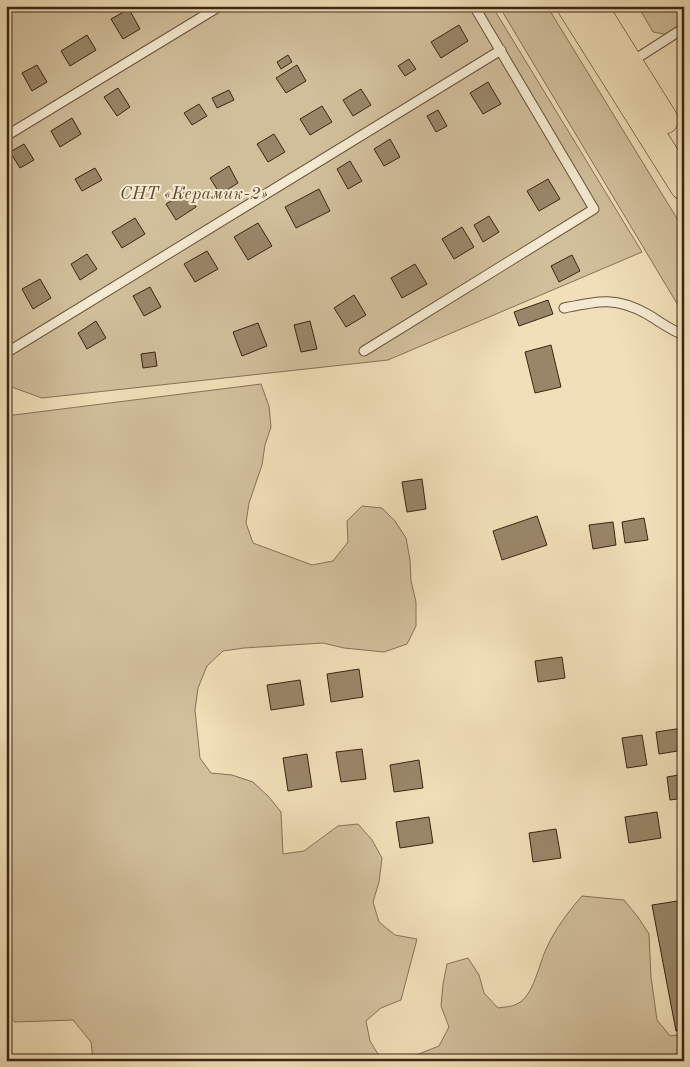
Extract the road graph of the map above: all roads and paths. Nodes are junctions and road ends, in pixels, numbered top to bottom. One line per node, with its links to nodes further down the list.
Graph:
1 (220, 6): 8 (lane)
2 (474, 6): 6 (lane)
3 (571, 6): 10 (main road)
4 (594, 6): 7 (main road)
5 (684, 28): 7 (lane)
6 (501, 50): 13 (lane); 14 (lane)
7 (629, 63): 9 (main road)
8 (6, 136)
9 (684, 151)
10 (684, 186)
11 (564, 308): 12 (lane)
12 (684, 335)
13 (364, 351)
14 (6, 353)

